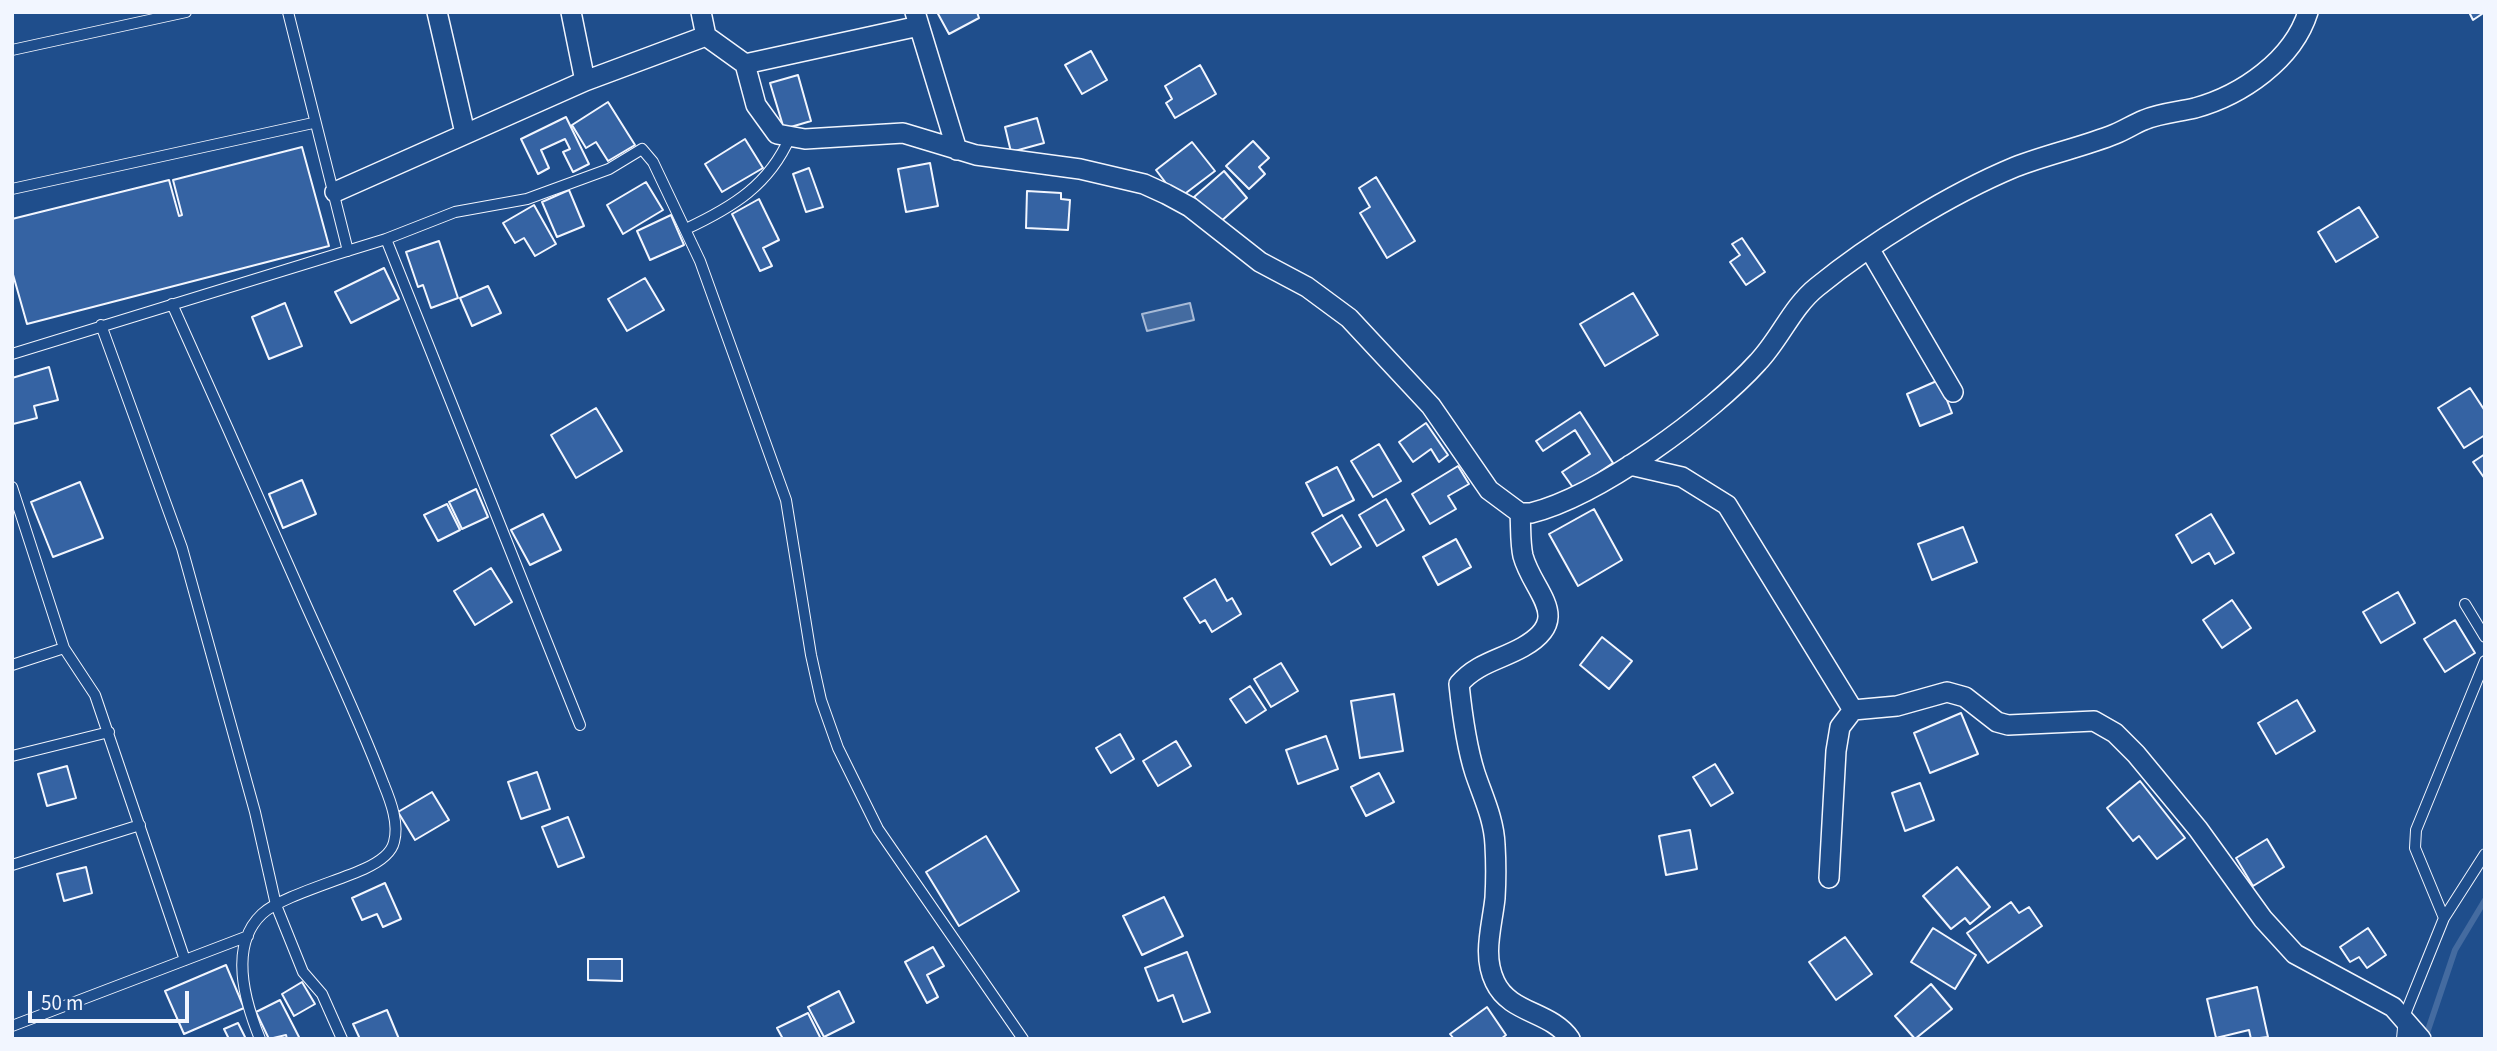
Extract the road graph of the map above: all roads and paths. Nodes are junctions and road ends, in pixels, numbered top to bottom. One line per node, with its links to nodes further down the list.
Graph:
1 (186, 12): 9 (lane)
2 (288, 12): 12 (lane)
3 (438, 12): 13 (street)
4 (571, 12): 11 (street)
5 (701, 12): 8 (street)
6 (2308, 12): 20 (street)
7 (917, 19): 10 (street); 15 (street)
8 (706, 36): 10 (street); 11 (street)
9 (12, 50)
10 (745, 64): 14 (street)
11 (585, 81): 13 (street)
12 (313, 123): 16 (lane); 17 (lane)
13 (465, 133): 17 (street)
14 (790, 137): 15 (street); 18 (lane)
15 (957, 150): 28 (street)
16 (12, 189)
17 (335, 192): 21 (lane)
18 (686, 229): 19 (lane); 50 (lane)
19 (386, 239): 21 (lane); 35 (lane)
20 (1870, 250): 25 (street); 26 (street)
21 (348, 251): 22 (lane)
22 (172, 304): 23 (lane); 42 (lane)
23 (102, 325): 24 (lane); 42 (lane)
24 (12, 354)
25 (1953, 392)
26 (1630, 465): 28 (street); 34 (street)
27 (12, 487): 31 (lane)
28 (1520, 513): 51 (street)
29 (2465, 604): 30 (lane)
30 (2485, 637)
31 (64, 648): 33 (lane); 36 (lane)
32 (2485, 661): 43 (lane)
33 (12, 665)
34 (1853, 710): 41 (street); 47 (street)
35 (580, 725)
36 (109, 732): 37 (lane); 38 (lane)
37 (12, 756)
38 (140, 825): 40 (lane); 45 (lane)
39 (2485, 854): 43 (lane)
40 (12, 864)
41 (1829, 878)
42 (276, 905): 44 (lane); 49 (lane)
43 (2444, 918): 47 (lane)
44 (248, 936): 45 (lane); 48 (lane)
45 (185, 960): 46 (lane)
46 (12, 1026)
47 (2410, 1031)
48 (260, 1039)
49 (342, 1039)
50 (1023, 1039)
51 (1570, 1039)

